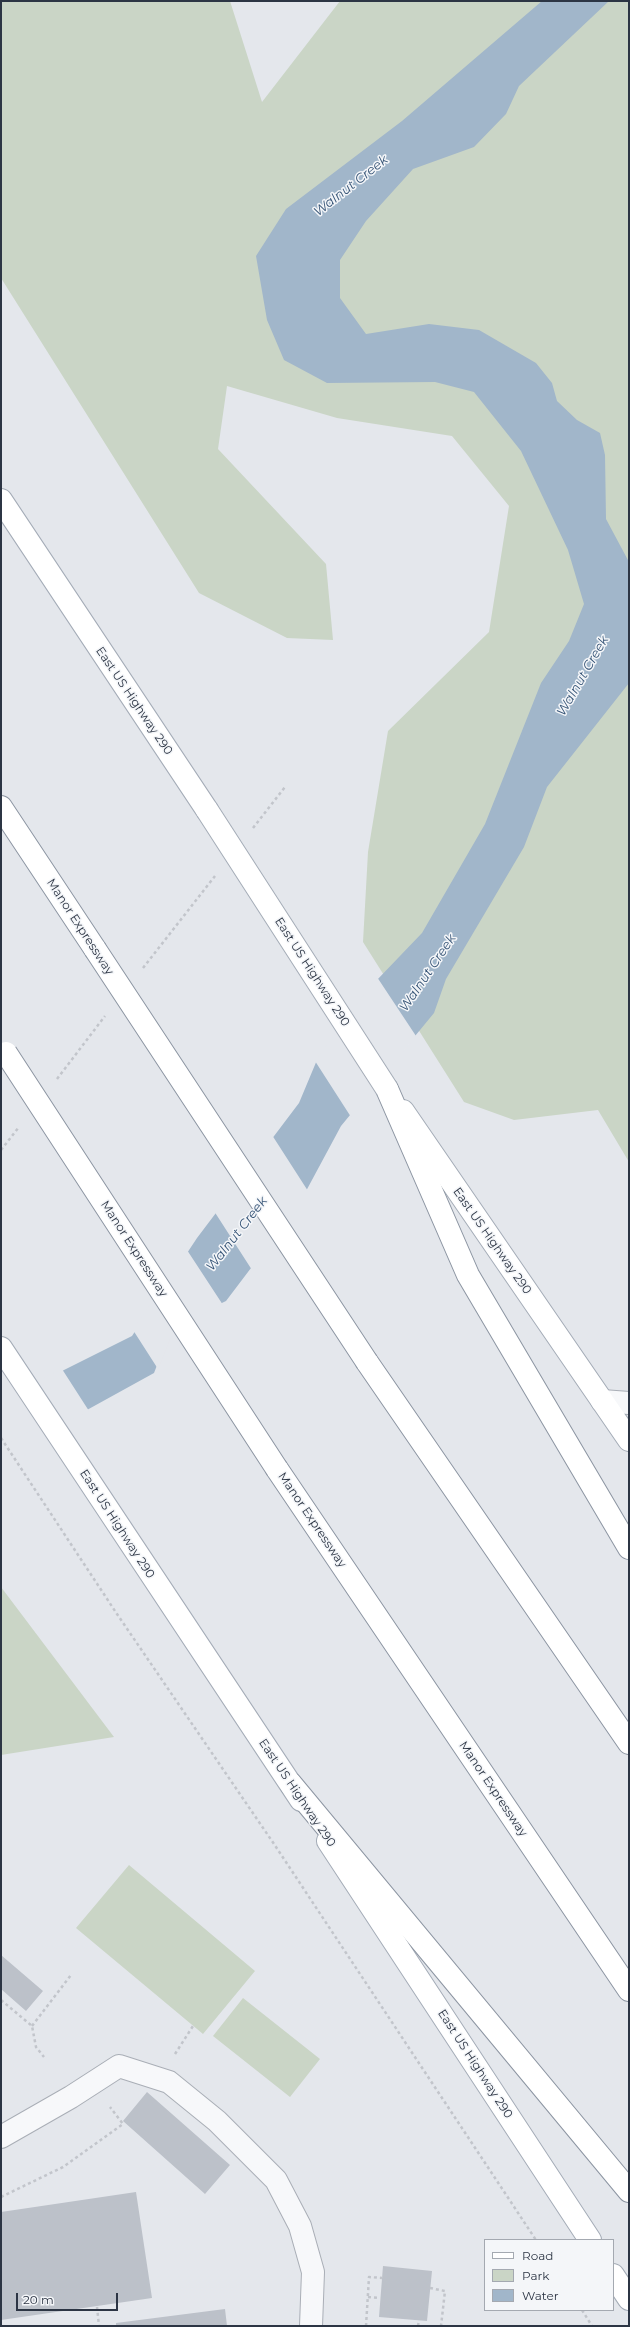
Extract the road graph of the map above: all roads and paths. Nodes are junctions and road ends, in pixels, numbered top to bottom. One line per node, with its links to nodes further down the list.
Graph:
1 (1, 500): 4 (main road, East US Highway 290, bridge)
2 (1, 808): 11 (main road, Manor Expressway, bridge)
3 (3, 1049): 14 (main road, Manor Expressway, bridge)
4 (387, 1089): 6 (main road, East US Highway 290); 10 (main road)
5 (1, 1348): 12 (main road, East US Highway 290)
6 (602, 1401): 7 (street); 9 (main road, East US Highway 290)
7 (629, 1403)
8 (1, 1438): 24 (path)
9 (629, 1440)
10 (629, 1548)
11 (629, 1743)
12 (291, 1784): 22 (main road); 25 (main road, East US Highway 290)
13 (71, 1975): 16 (path)
14 (629, 1990)
15 (1, 2000): 16 (path)
16 (32, 2026): 18 (path)
17 (193, 2026): 19 (path)
18 (44, 2057)
19 (173, 2058)
20 (109, 2106): 23 (path)
21 (1, 2137): 36 (street)
22 (629, 2191)
23 (1, 2197)
24 (535, 2239)
25 (589, 2239)
26 (614, 2276): 31 (main road)
27 (382, 2278): 29 (path)
28 (430, 2288): 39 (path)
29 (368, 2297): 30 (path); 37 (path)
30 (380, 2298)
31 (629, 2299)
32 (97, 2306): 35 (path)
33 (583, 2311): 40 (path)
34 (419, 2320): 38 (path)
35 (99, 2326)
36 (311, 2326)
37 (366, 2326)
38 (418, 2326)
39 (441, 2326)
40 (592, 2326)

